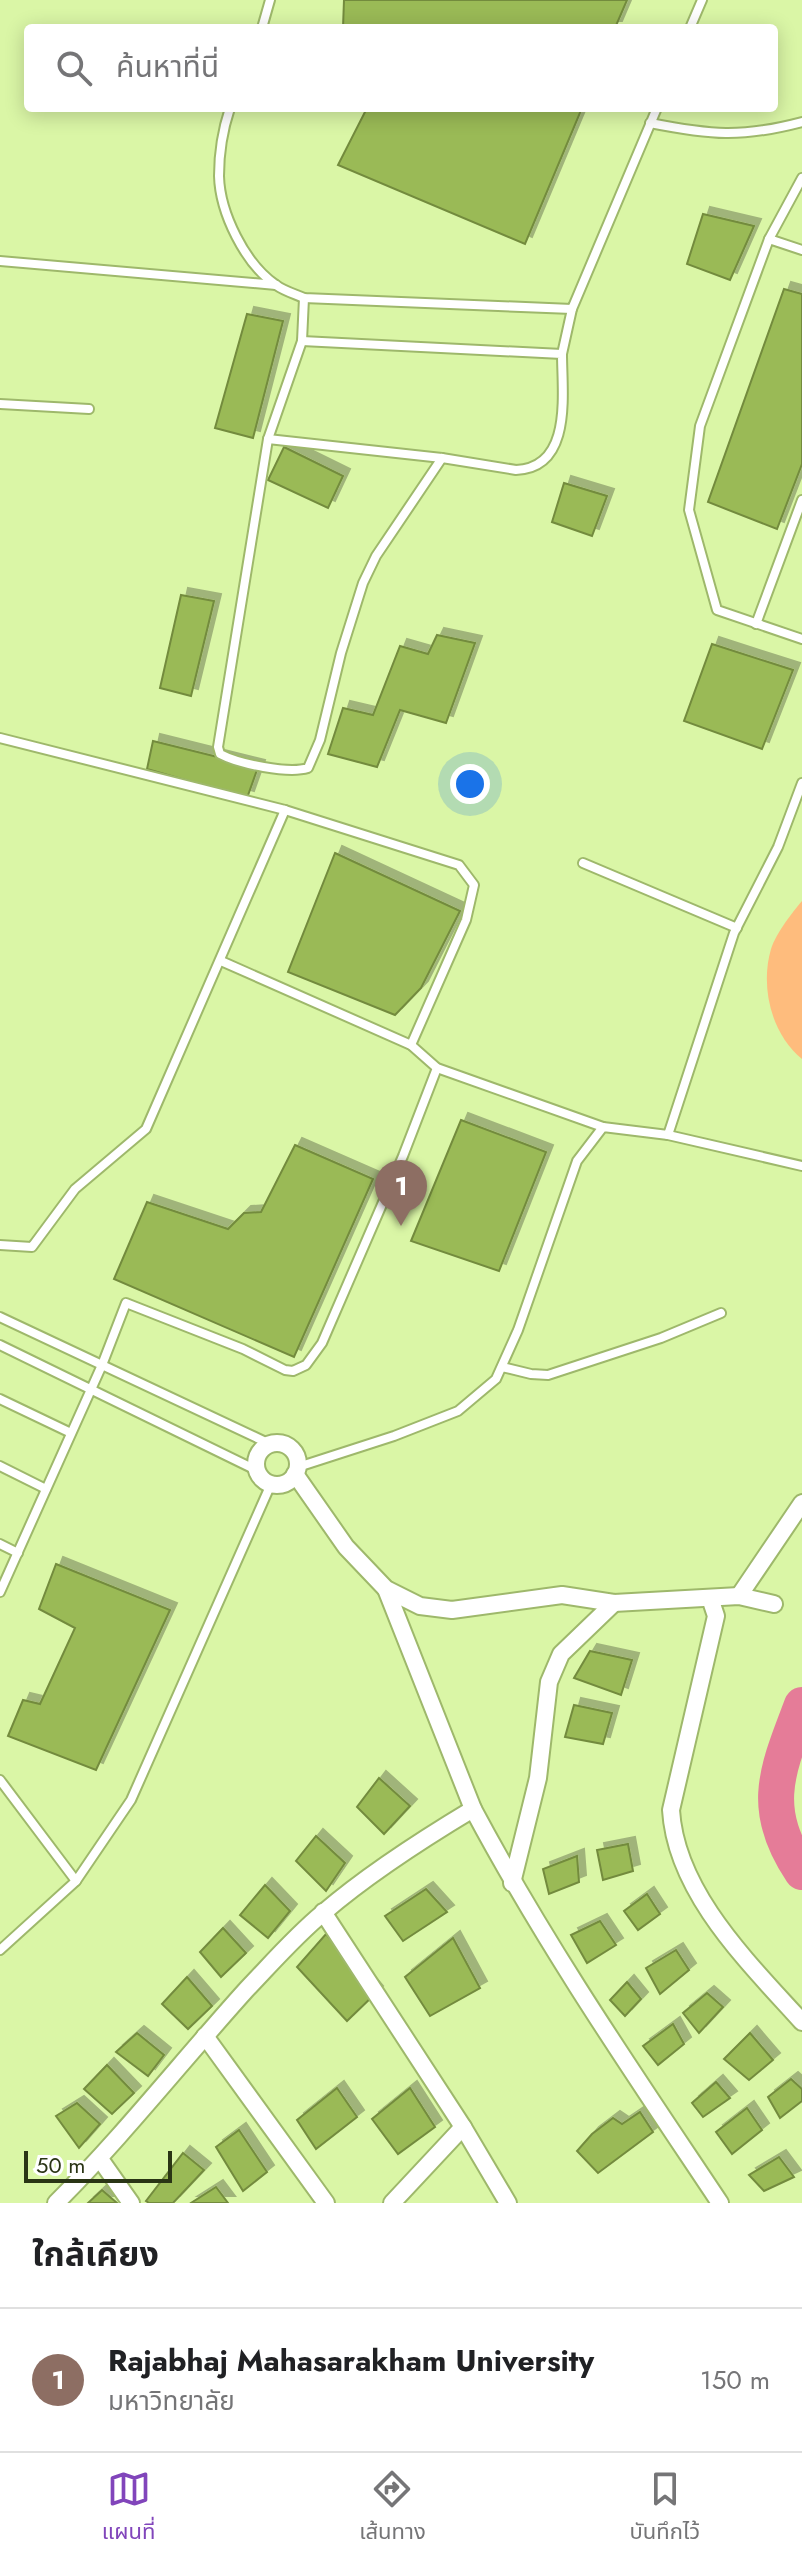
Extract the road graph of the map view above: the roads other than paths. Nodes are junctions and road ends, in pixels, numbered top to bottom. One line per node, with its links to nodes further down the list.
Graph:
1 (270, 0): 3 (lane)
2 (702, 0): 4 (lane)
3 (263, 24)
4 (692, 24)
5 (229, 112): 13 (lane)
6 (655, 112): 8 (lane)
7 (802, 122): 8 (lane)
8 (650, 123): 15 (lane)
9 (802, 178): 10 (lane)
10 (769, 239): 11 (lane); 23 (lane)
11 (802, 250)
12 (0, 261): 13 (lane)
13 (276, 285): 14 (lane)
14 (304, 298): 15 (lane); 16 (lane)
15 (572, 309): 17 (lane)
16 (302, 341): 17 (lane); 20 (lane)
17 (562, 354): 21 (lane)
18 (0, 404): 19 (lane)
19 (89, 409)
20 (268, 439): 21 (lane); 21 (lane)
21 (442, 458)
22 (802, 500): 23 (lane)
23 (756, 624): 24 (lane)
24 (802, 639)
25 (0, 738): 27 (lane)
26 (802, 783): 29 (lane)
27 (285, 810): 30 (lane); 31 (lane)
28 (583, 863): 29 (lane)
29 (737, 928): 34 (lane)
30 (221, 961): 31 (lane); 36 (lane)
31 (411, 1045): 32 (lane)
32 (437, 1068): 33 (lane); 40 (lane)
33 (603, 1127): 34 (lane); 41 (lane)
34 (668, 1135): 35 (lane)
35 (802, 1166)
36 (0, 1245)
37 (721, 1313): 41 (lane)
38 (0, 1317): 40 (lane)
39 (0, 1345): 42 (lane)
40 (102, 1365): 42 (lane); 45 (lane)
41 (502, 1367): 48 (lane)
42 (91, 1388): 44 (lane); 47 (lane)
43 (0, 1399): 44 (lane)
44 (71, 1433): 50 (lane)
45 (270, 1444): 47 (street); 48 (street)
46 (0, 1466): 50 (lane)
47 (256, 1470): 49 (street)
48 (296, 1470): 49 (street); 54 (street)
49 (271, 1484): 62 (lane)
50 (46, 1489): 53 (lane)
51 (802, 1503): 56 (street)
52 (0, 1544): 53 (lane)
53 (18, 1553): 55 (lane)
54 (386, 1589): 58 (street); 61 (street)
55 (0, 1592)
56 (739, 1596): 57 (street); 59 (street)
57 (710, 1598): 58 (street); 66 (street)
58 (614, 1603): 63 (street)
59 (774, 1604)
60 (0, 1780): 62 (lane)
61 (473, 1809): 63 (street); 64 (street)
62 (76, 1881): 65 (lane)
63 (512, 1883): 75 (street)
64 (323, 1912): 67 (street); 68 (street)
65 (0, 1950)
66 (802, 2022)
67 (205, 2036): 69 (street); 72 (street)
68 (463, 2127): 73 (street); 74 (street)
69 (100, 2159): 70 (street); 71 (street)
70 (56, 2203)
71 (131, 2203)
72 (326, 2203)
73 (392, 2203)
74 (508, 2203)
75 (720, 2203)

